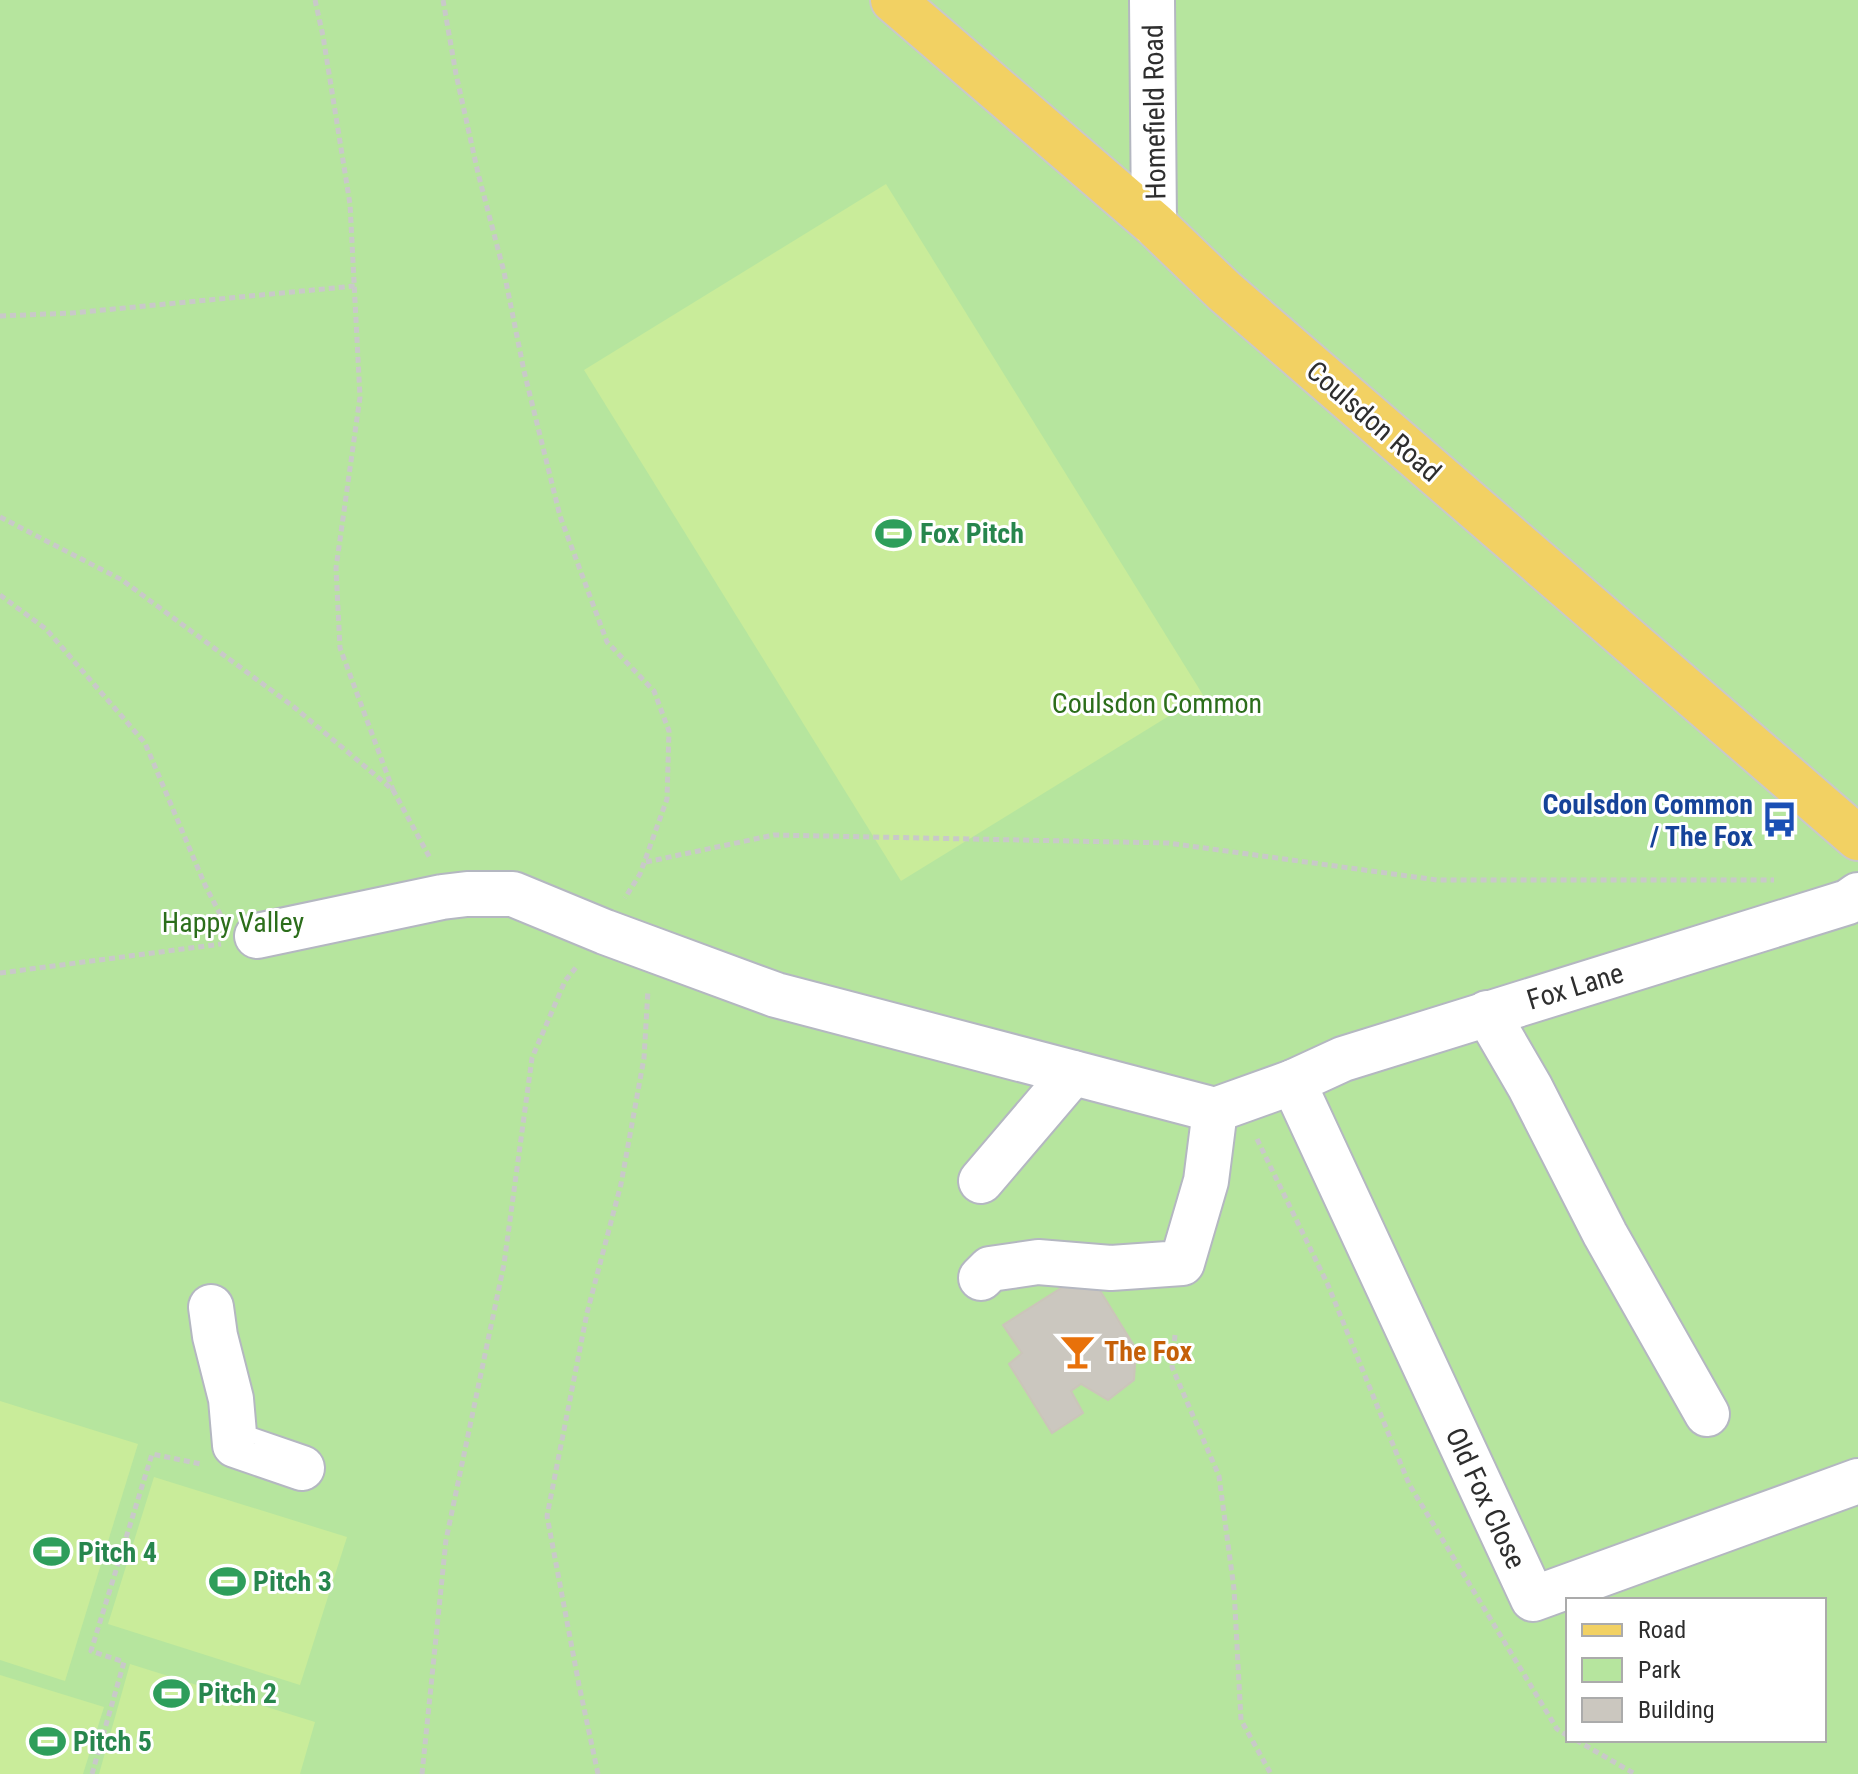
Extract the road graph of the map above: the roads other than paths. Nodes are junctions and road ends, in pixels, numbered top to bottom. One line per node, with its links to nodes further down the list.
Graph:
1 (893, 0): 3 (main road, Coulsdon Road)
2 (1152, 0): 3 (street, Homefield Road)
3 (1154, 224): 4 (main road, Coulsdon Road)
4 (1858, 838)
5 (1858, 895): 7 (street, Fox Lane)
6 (245, 939): 8 (street)
7 (1487, 1013): 9 (street, Fox Lane); 14 (street)
8 (1073, 1073): 10 (street); 11 (street)
9 (1293, 1082): 10 (street, Fox Lane); 16 (street, Old Fox Close)
10 (1215, 1110): 12 (street)
11 (981, 1181)
12 (981, 1278)
13 (211, 1307): 15 (street)
14 (1707, 1414)
15 (302, 1468)
16 (1858, 1481)

